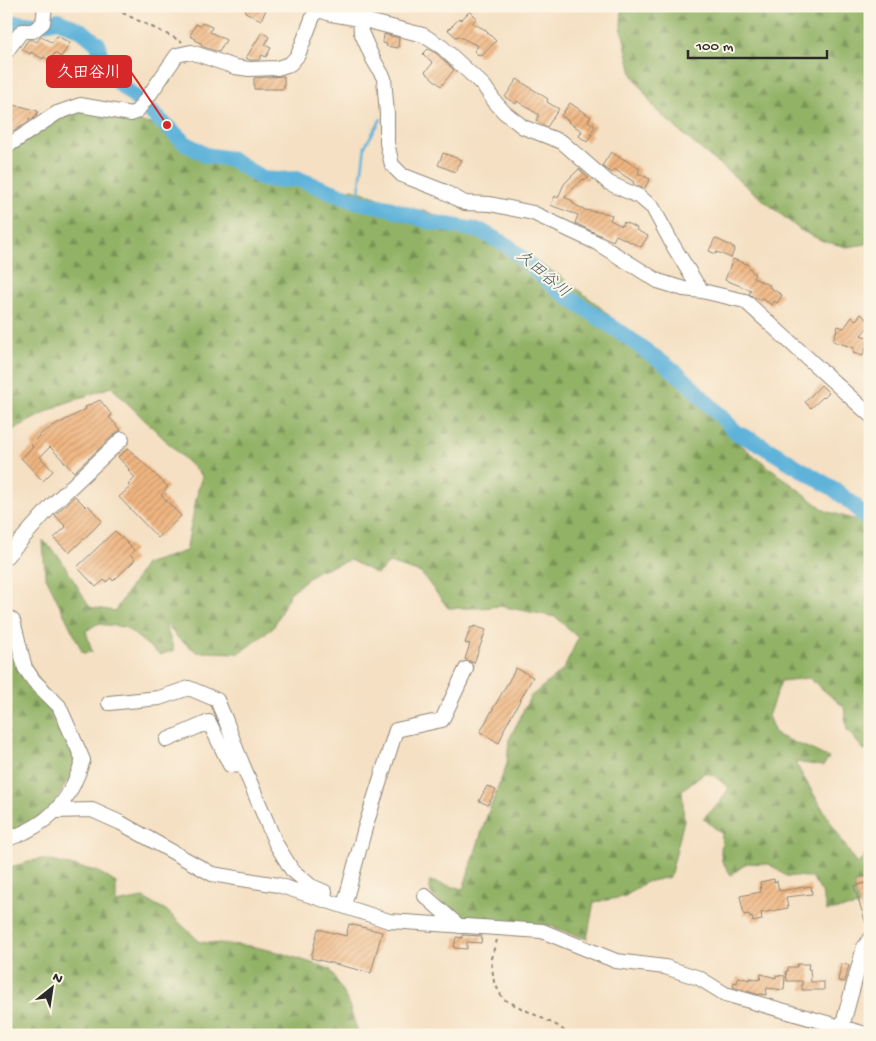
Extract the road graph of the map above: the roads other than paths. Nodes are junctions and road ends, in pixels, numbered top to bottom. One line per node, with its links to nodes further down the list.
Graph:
1 (45, 6): 4 (street)
2 (316, 7): 3 (street); 5 (street)
3 (360, 19): 6 (street); 6 (street)
4 (6, 52)
5 (6, 147)
6 (702, 291): 7 (street)
7 (870, 415)
8 (122, 440): 9 (street)
9 (6, 557)
10 (6, 616): 15 (street)
11 (466, 669): 18 (street)
12 (109, 703): 14 (street)
13 (167, 740): 14 (street)
14 (243, 766): 18 (street)
15 (56, 811): 16 (street); 18 (street)
16 (6, 839)
17 (425, 896): 19 (street)
18 (344, 903): 19 (street)
19 (459, 926): 21 (street)
20 (870, 939): 21 (street)
21 (842, 1027): 22 (street)
22 (869, 1035)

